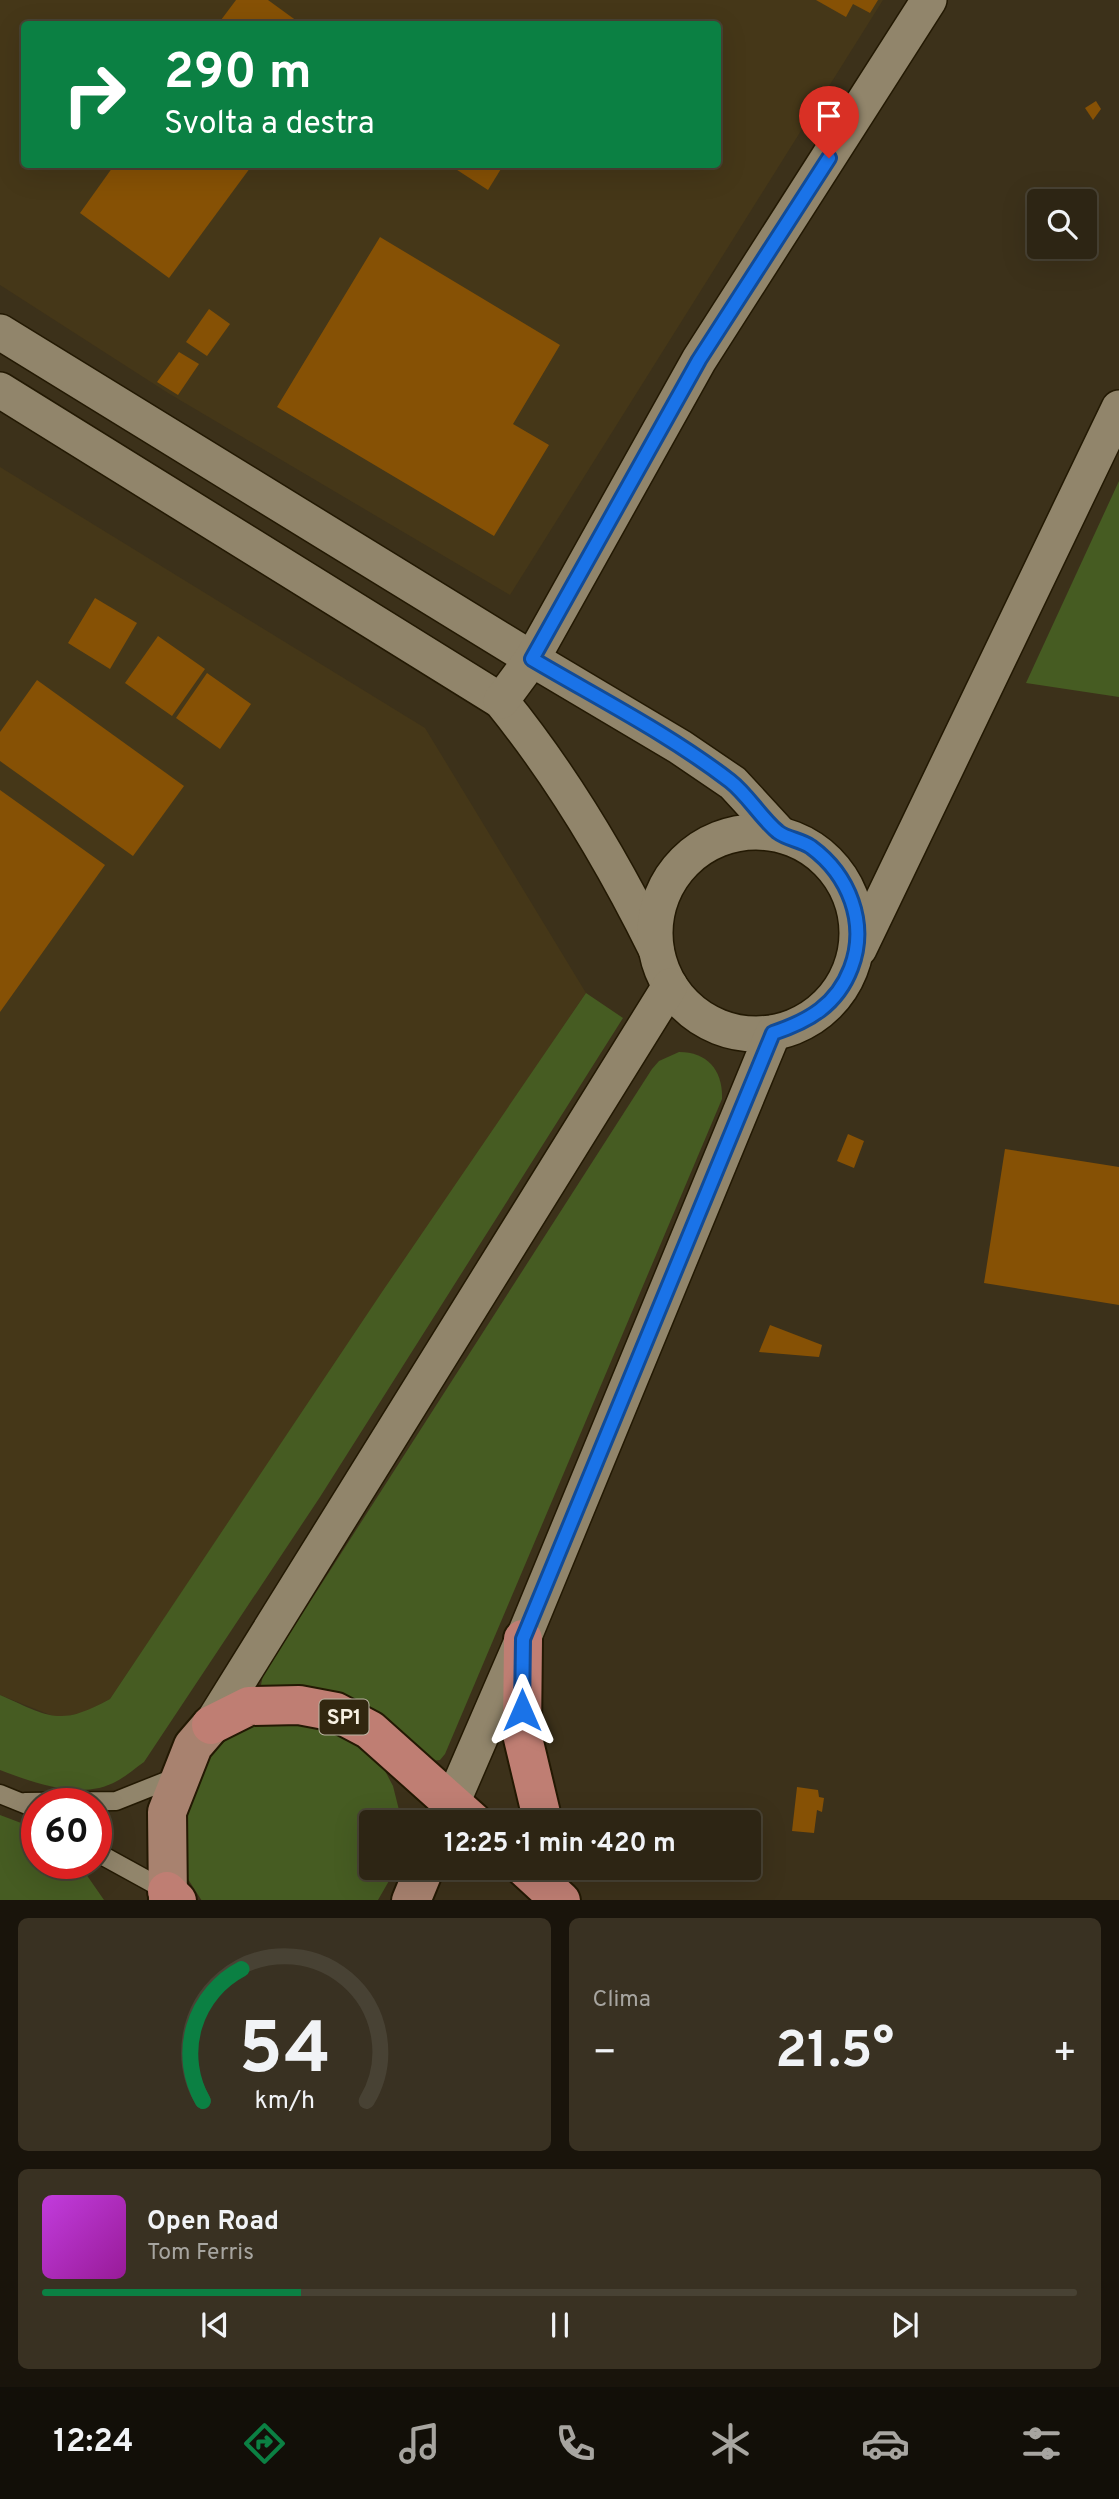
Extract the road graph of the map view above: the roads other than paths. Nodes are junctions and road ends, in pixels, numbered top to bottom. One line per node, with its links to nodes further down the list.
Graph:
1 (929, 0): 5 (street)
2 (0, 332): 5 (street)
3 (0, 390): 6 (street)
4 (1119, 408): 9 (street)
5 (532, 659): 6 (street); 7 (street)
6 (501, 701): 8 (street)
7 (779, 833): 8 (street); 9 (street)
8 (656, 949): 10 (street)
9 (856, 955): 11 (street)
10 (670, 986): 11 (street); 13 (street)
11 (773, 1033): 12 (street)
12 (523, 1639): 19 (street); 20 (main road)
13 (211, 1725): 14 (main road, SP1); 18 (main road, SP1)
14 (179, 1776): 16 (lane); 25 (main road, SP1)
15 (0, 1794): 17 (lane)
16 (112, 1801)
17 (21, 1802)
18 (450, 1810)
19 (458, 1810)
20 (539, 1810)
21 (112, 1862): 25 (lane)
22 (419, 1880): 26 (main road)
23 (539, 1880): 27 (main road)
24 (560, 1880): 28 (main road)
25 (171, 1897)
26 (411, 1900)
27 (561, 1900)
28 (566, 1900)

